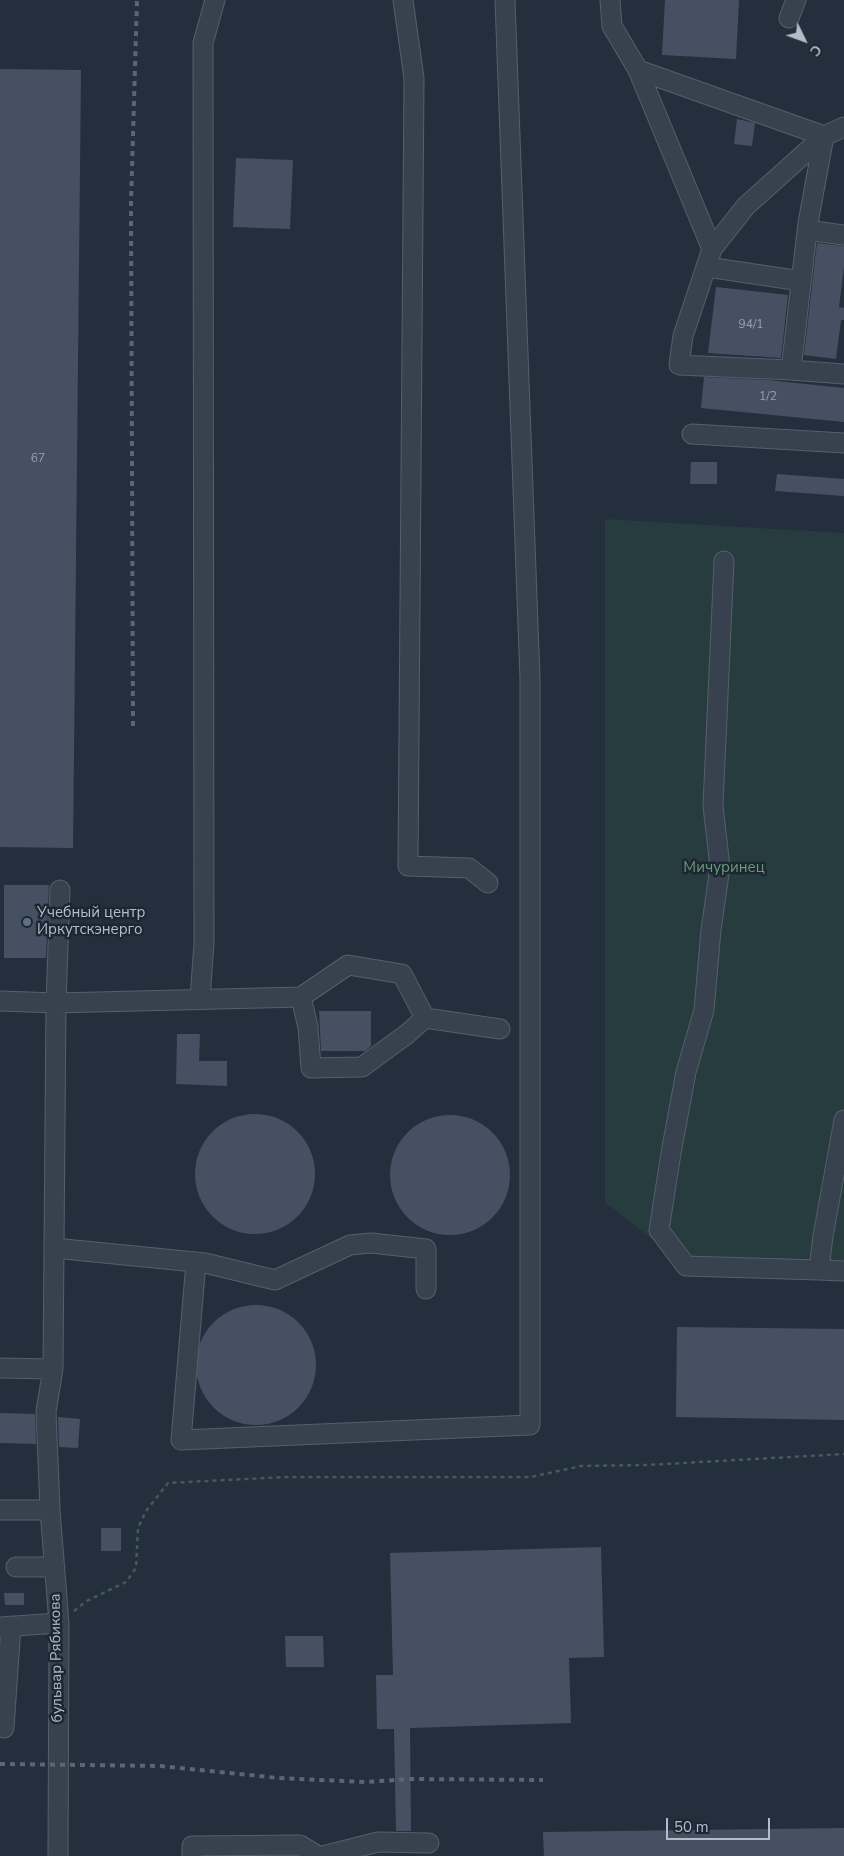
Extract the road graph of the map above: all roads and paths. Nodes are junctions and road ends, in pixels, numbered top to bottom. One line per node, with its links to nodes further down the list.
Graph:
1 (215, 0): 22 (street)
2 (403, 0): 19 (street)
3 (505, 0): 29 (street)
4 (610, 0): 7 (street)
5 (796, 0): 6 (street)
6 (789, 18)
7 (638, 70): 9 (street); 12 (street)
8 (844, 127): 9 (street)
9 (824, 136): 10 (street); 12 (street)
10 (807, 230): 11 (street); 13 (street)
11 (844, 235)
12 (709, 258): 13 (street); 14 (street)
13 (801, 281): 14 (street)
14 (791, 370): 15 (street)
15 (844, 374)
16 (692, 434): 17 (street)
17 (844, 443)
18 (724, 561): 30 (street)
19 (488, 882)
20 (60, 890): 24 (street, бульвар Рябикова)
21 (301, 997): 22 (street); 25 (street); 25 (street)
22 (200, 999): 24 (street)
23 (0, 1001): 24 (street)
24 (56, 1003): 28 (street, бульвар Рябикова)
25 (425, 1018): 26 (street)
26 (500, 1029)
27 (844, 1120): 30 (street)
28 (54, 1248): 29 (street); 34 (street, бульвар Рябикова)
29 (196, 1262): 32 (street)
30 (819, 1270): 31 (street)
31 (844, 1271)
32 (426, 1289)
33 (0, 1368): 34 (street)
34 (53, 1369): 37 (street, бульвар Рябикова)
35 (844, 1454): 40 (path)
36 (0, 1510): 37 (street)
37 (50, 1510): 39 (street, бульвар Рябикова)
38 (16, 1567): 39 (street)
39 (55, 1567): 40 (street, бульвар Рябикова)
40 (59, 1623): 41 (street); 44 (street, бульвар Рябикова)
41 (6, 1627): 42 (street)
42 (4, 1728)
43 (429, 1843): 47 (street)
44 (58, 1856)
45 (192, 1856): 46 (street)
46 (318, 1856)
47 (322, 1856)

